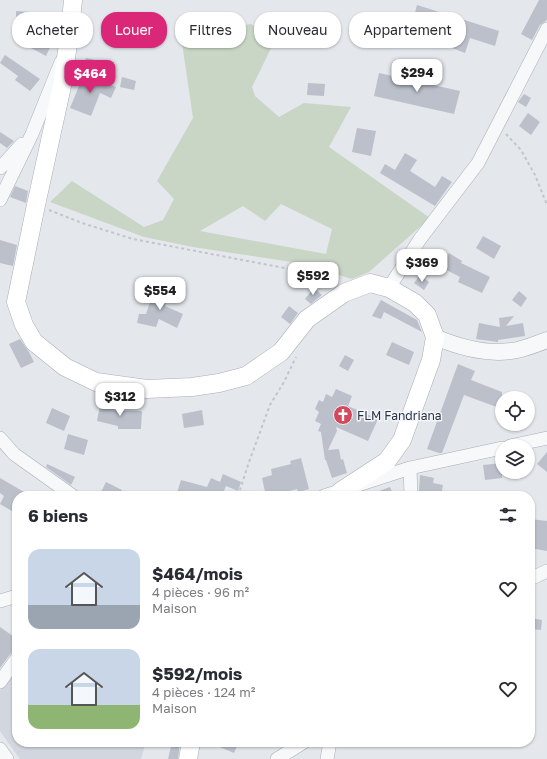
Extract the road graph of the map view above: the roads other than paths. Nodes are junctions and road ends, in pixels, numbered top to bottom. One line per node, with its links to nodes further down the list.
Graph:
1 (73, 0): 2 (main road)
2 (72, 12)
3 (547, 29): 9 (street)
4 (66, 48): 6 (street)
5 (67, 48): 9 (main road)
6 (32, 134): 7 (street); 8 (street)
7 (0, 168)
8 (0, 200)
9 (389, 288): 10 (main road)
10 (435, 337): 11 (street); 18 (main road)
11 (547, 340)
12 (0, 438): 17 (street)
13 (547, 438): 14 (street)
14 (535, 441)
15 (495, 450): 16 (street)
16 (410, 468): 19 (street); 20 (street)
17 (66, 491)
18 (339, 491)
19 (343, 491)
20 (411, 491)
21 (547, 571): 22 (street)
22 (535, 577)
23 (12, 597): 24 (street)
24 (0, 601)
25 (12, 665): 26 (street)
26 (0, 682)
27 (190, 747): 32 (main road)
28 (296, 747): 33 (street)
29 (329, 747): 34 (street)
30 (0, 749): 31 (street)
31 (7, 759)
32 (188, 759)
33 (277, 759)
34 (327, 759)

